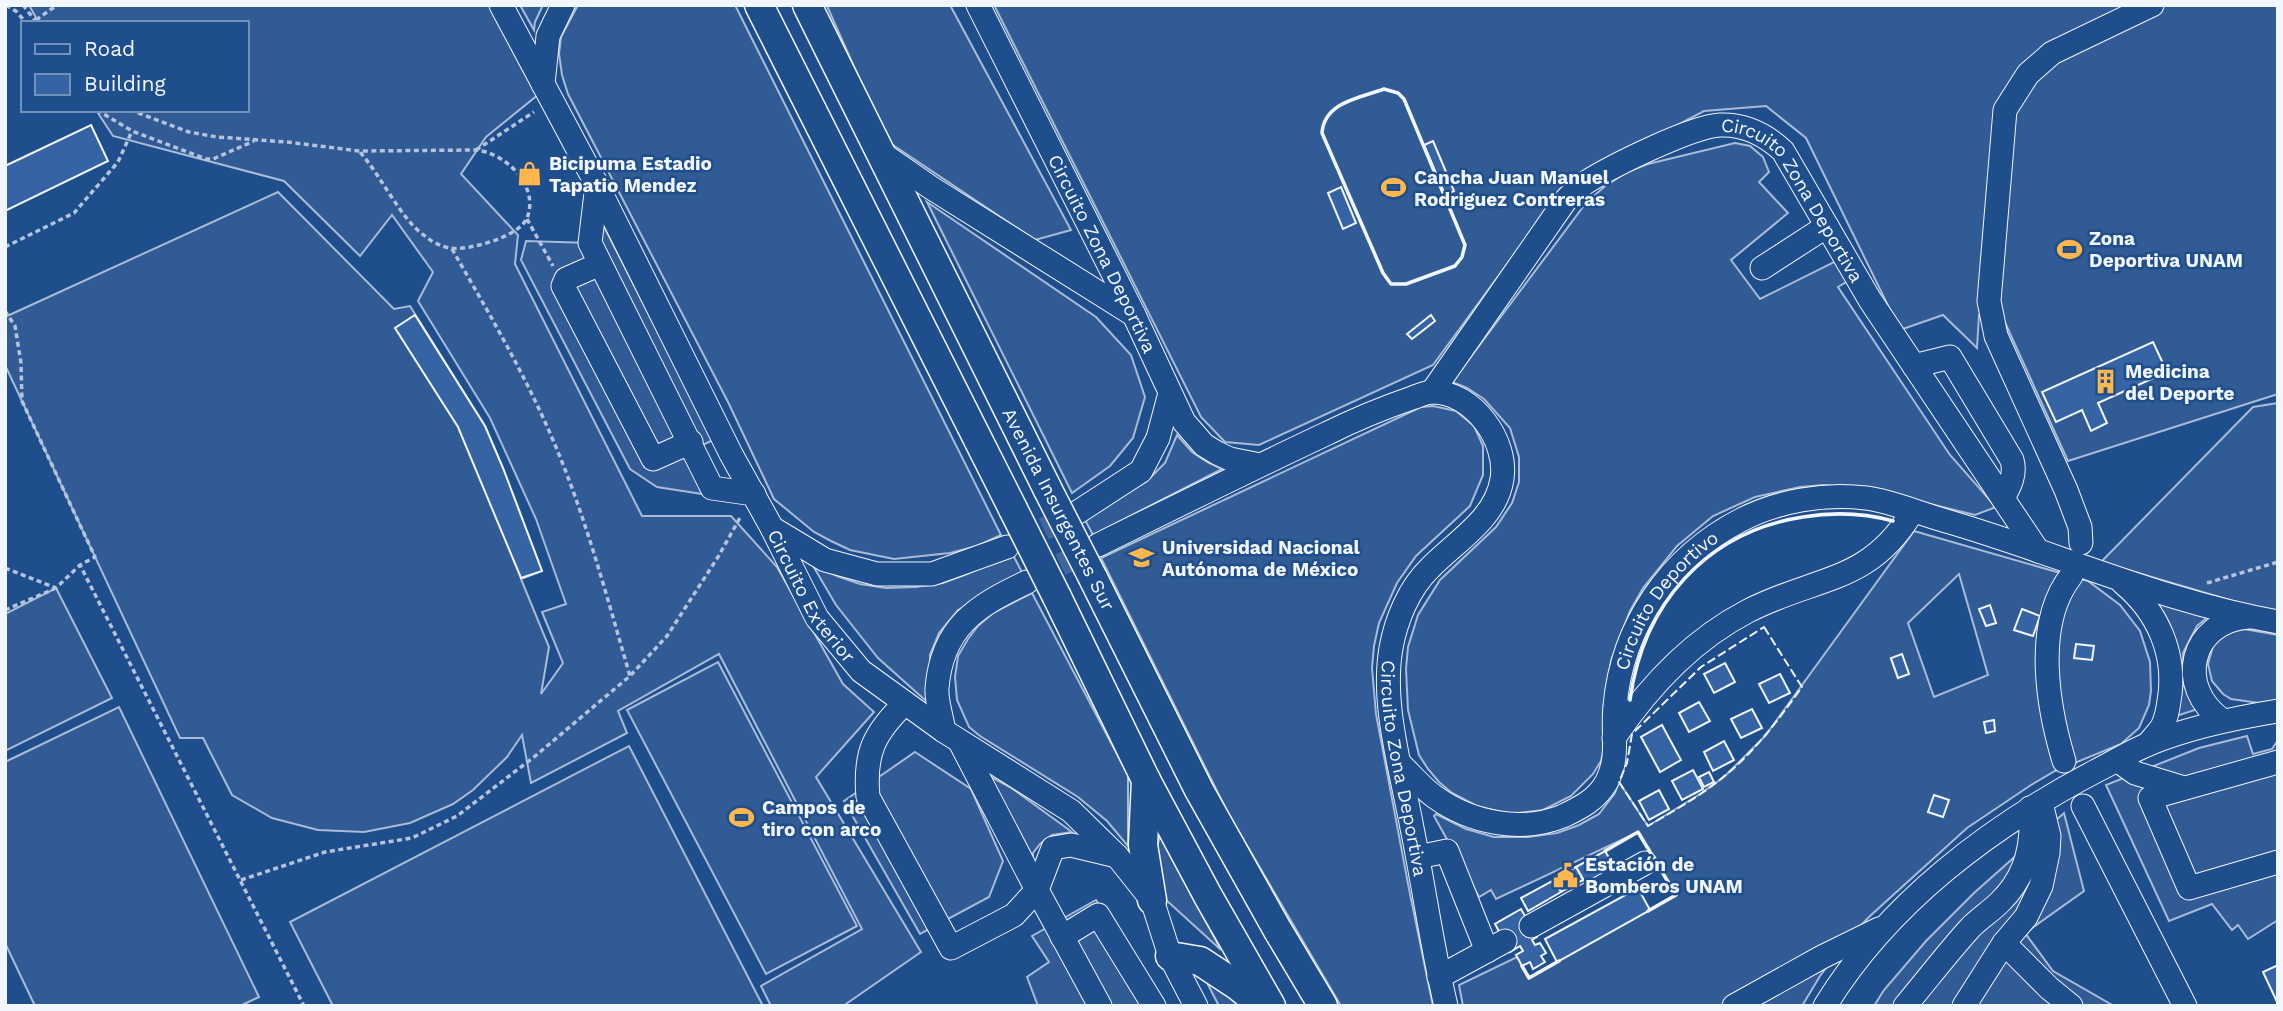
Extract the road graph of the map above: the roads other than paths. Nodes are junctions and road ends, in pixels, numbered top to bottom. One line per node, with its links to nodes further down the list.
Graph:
1 (501, 5): 7 (street, Circuito Exterior)
2 (563, 5): 7 (street)
3 (759, 5): 42 (main road, bridge)
4 (807, 5): 8 (main road, Avenida Insurgentes Sur)
5 (978, 5): 13 (street, Circuito Zona Deportiva)
6 (2152, 5): 24 (street)
7 (543, 84): 9 (street, Circuito Exterior)
8 (879, 151): 13 (street); 63 (main road, Avenida Insurgentes Sur, bridge)
9 (597, 185): 11 (street); 19 (street, Circuito Exterior)
10 (1827, 226): 12 (street); 14 (street, Circuito Zona Deportiva); 15 (street, Circuito Zona Deportiva)
11 (600, 264): 17 (street); 17 (street)
12 (1762, 268)
13 (1134, 316): 16 (street, Circuito Zona Deportiva)
14 (1914, 366): 20 (street, Circuito Zona Deportiva); 20 (street)
15 (1432, 392): 18 (street); 41 (street, Circuito Zona Deportiva)
16 (1170, 393): 18 (street, Circuito Zona Deportiva); 21 (street)
17 (691, 442): 19 (street)
18 (1260, 465): 25 (street)
19 (754, 494): 23 (street, Circuito Exterior)
20 (2003, 498): 27 (street, Circuito Zona Deportiva)
21 (1078, 512)
22 (1912, 512): 27 (street, Circuito Deportivo); 36 (street); 36 (street, Circuito Deportivo)
23 (772, 528): 26 (street); 32 (street, Circuito Exterior)
24 (2081, 543)
25 (1098, 545)
26 (1007, 547)
27 (2046, 554): 29 (street)
28 (2071, 576): 39 (street)
29 (2119, 579): 31 (street); 37 (street)
30 (1027, 582): 35 (street)
31 (2268, 620): 34 (street)
32 (905, 703): 35 (street, Circuito Exterior); 50 (street)
33 (2278, 710): 34 (street)
34 (2222, 720): 37 (street)
35 (951, 735): 46 (street, Circuito Exterior); 50 (street)
36 (1615, 738): 41 (street, Circuito Deportivo)
37 (2148, 744): 38 (street)
38 (2117, 760): 43 (street); 44 (street)
39 (2064, 761)
40 (2278, 762): 43 (street)
41 (1399, 763): 47 (street, Circuito Zona Deportiva)
42 (1146, 780): 51 (main road); 62 (main road)
43 (2184, 788): 48 (street)
44 (2041, 801): 53 (street); 55 (street); 67 (street)
45 (2083, 806): 70 (street)
46 (1117, 856): 50 (street); 51 (street, Circuito Exterior)
47 (1418, 858): 57 (street, Circuito Zona Deportiva); 57 (street)
48 (2278, 862)
49 (1645, 863): 52 (street)
50 (1037, 890): 54 (street)
51 (1152, 900): 56 (street, Circuito Exterior)
52 (1531, 926)
53 (1885, 926): 65 (street); 66 (street)
54 (1062, 937): 58 (street); 59 (street)
55 (2004, 943): 68 (street); 69 (street)
56 (1170, 956): 60 (street, Circuito Exterior); 61 (main road)
57 (1439, 977): 64 (street, Circuito Zona Deportiva)
58 (1100, 1006)
59 (1154, 1006)
60 (1196, 1006)
61 (1262, 1006)
62 (1270, 1006)
63 (1323, 1006)
64 (1446, 1006)
65 (1734, 1006)
66 (1825, 1006)
67 (1905, 1006)
68 (1965, 1006)
69 (2071, 1006)
70 (2185, 1006)

